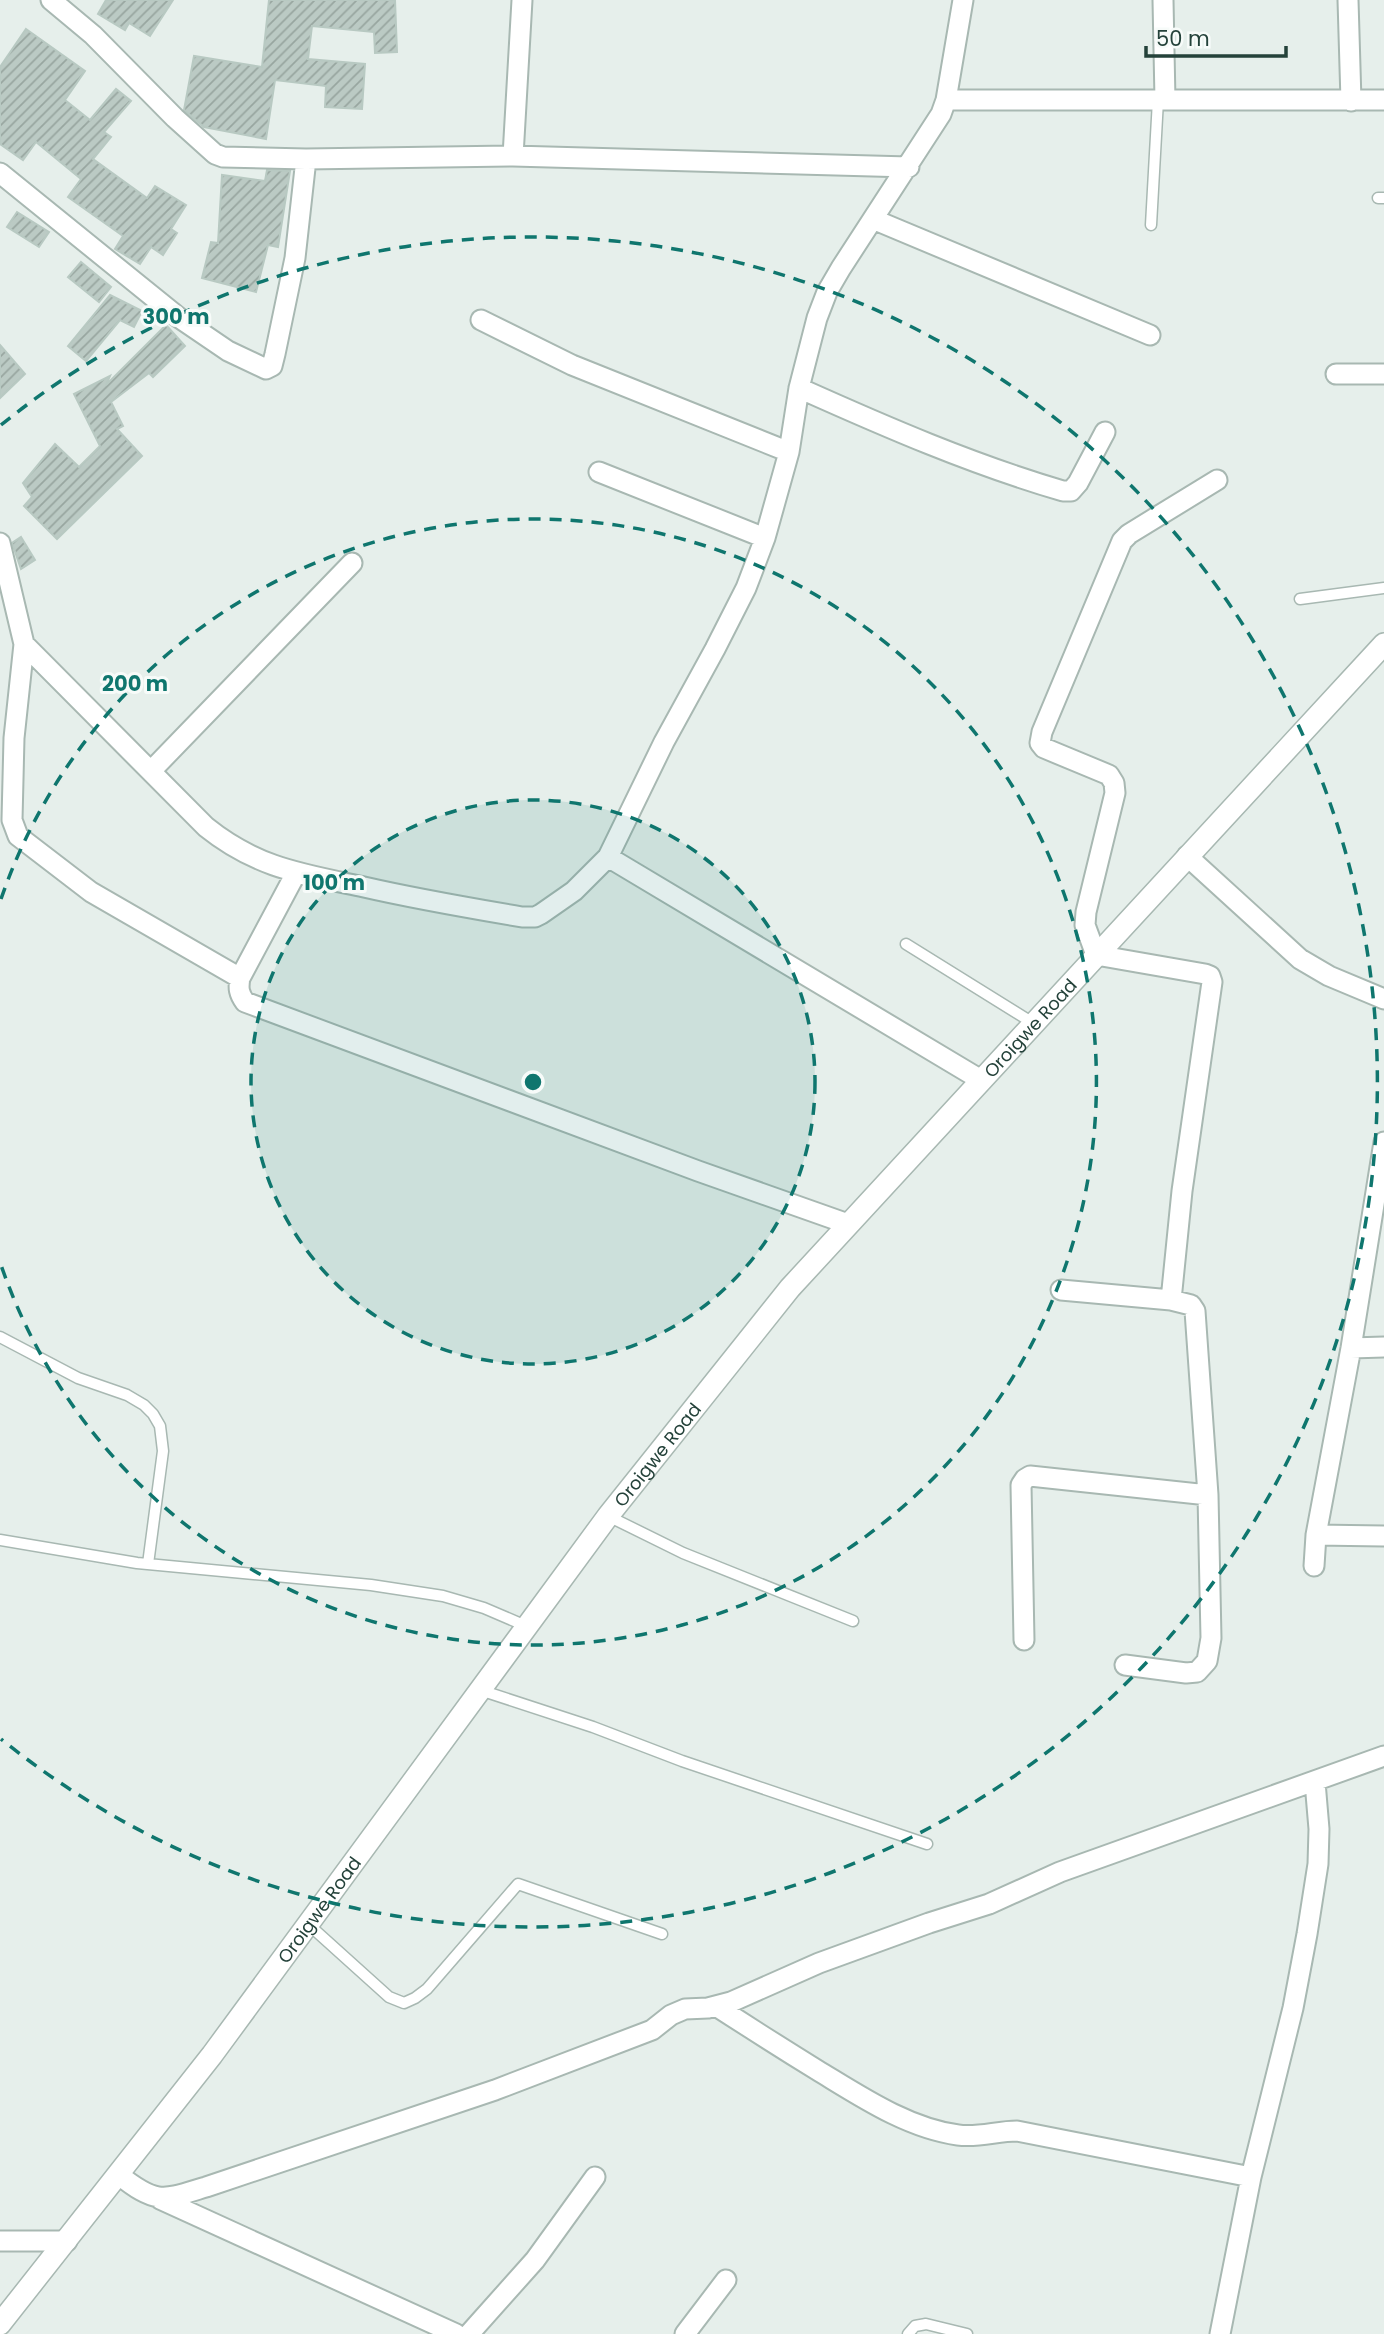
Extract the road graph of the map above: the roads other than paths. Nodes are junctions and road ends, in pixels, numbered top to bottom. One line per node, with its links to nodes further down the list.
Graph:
1 (51, 0): 11 (street)
2 (522, 0): 10 (street)
3 (963, 0): 6 (street)
4 (1163, 0): 7 (street)
5 (1348, 0): 8 (street)
6 (946, 100): 7 (street); 12 (street)
7 (1161, 100): 8 (street); 15 (lane)
8 (1351, 100): 9 (street)
9 (1384, 100)
10 (513, 156): 11 (street); 12 (street)
11 (306, 159): 13 (street)
12 (909, 167): 14 (street)
13 (0, 173)
14 (874, 220): 17 (street); 20 (street)
15 (1152, 225)
16 (481, 320): 22 (street)
17 (1150, 335)
18 (1336, 374): 19 (street)
19 (1384, 374)
20 (799, 388): 21 (street); 22 (street)
21 (1105, 432)
22 (789, 452): 25 (street)
23 (600, 472): 25 (street)
24 (1217, 480): 37 (street)
25 (765, 538): 34 (street)
26 (0, 543): 30 (street)
27 (352, 563): 32 (street)
28 (1384, 588): 29 (lane)
29 (1300, 599)
30 (24, 644): 32 (street); 38 (street)
31 (1384, 644): 33 (street, Oroigwe Road)
32 (151, 771): 35 (street)
33 (1187, 856): 37 (street, Oroigwe Road); 39 (street)
34 (608, 857): 35 (street); 41 (street)
35 (296, 873): 38 (street)
36 (906, 944): 40 (lane)
37 (1096, 955): 40 (street, Oroigwe Road); 45 (street)
38 (240, 978): 43 (street)
39 (1384, 999)
40 (1033, 1023): 41 (street, Oroigwe Road)
41 (981, 1080): 43 (street, Oroigwe Road)
42 (1383, 1152): 48 (street)
43 (848, 1224): 50 (street, Oroigwe Road)
44 (1061, 1290): 45 (street)
45 (1171, 1300): 49 (street)
46 (0, 1337): 54 (lane)
47 (1384, 1347): 48 (street)
48 (1351, 1348): 51 (street)
49 (1208, 1495): 58 (street); 59 (street)
50 (608, 1516): 56 (lane); 57 (street, Oroigwe Road)
51 (1316, 1535): 52 (street); 55 (street)
52 (1384, 1536)
53 (0, 1540): 54 (lane)
54 (148, 1564): 57 (lane)
55 (1314, 1566)
56 (853, 1621)
57 (526, 1626): 60 (street, Oroigwe Road)
58 (1024, 1640)
59 (1125, 1665)
60 (479, 1689): 63 (lane); 64 (street, Oroigwe Road)
61 (1384, 1756): 62 (street)
62 (1315, 1782): 66 (street); 69 (street)
63 (926, 1844)
64 (307, 1924): 65 (lane); 67 (street, Oroigwe Road)
65 (662, 1934)
66 (716, 2006): 69 (street); 70 (street)
67 (119, 2175): 70 (street); 72 (street, Oroigwe Road)
68 (595, 2177): 76 (street)
69 (1251, 2177): 80 (street)
70 (160, 2199): 75 (street)
71 (0, 2241): 72 (street)
72 (67, 2241): 74 (street, Oroigwe Road)
73 (726, 2280): 77 (street)
74 (0, 2324)
75 (456, 2334)
76 (469, 2334)
77 (685, 2334)
78 (908, 2334): 79 (lane)
79 (967, 2334)
80 (1220, 2334)

